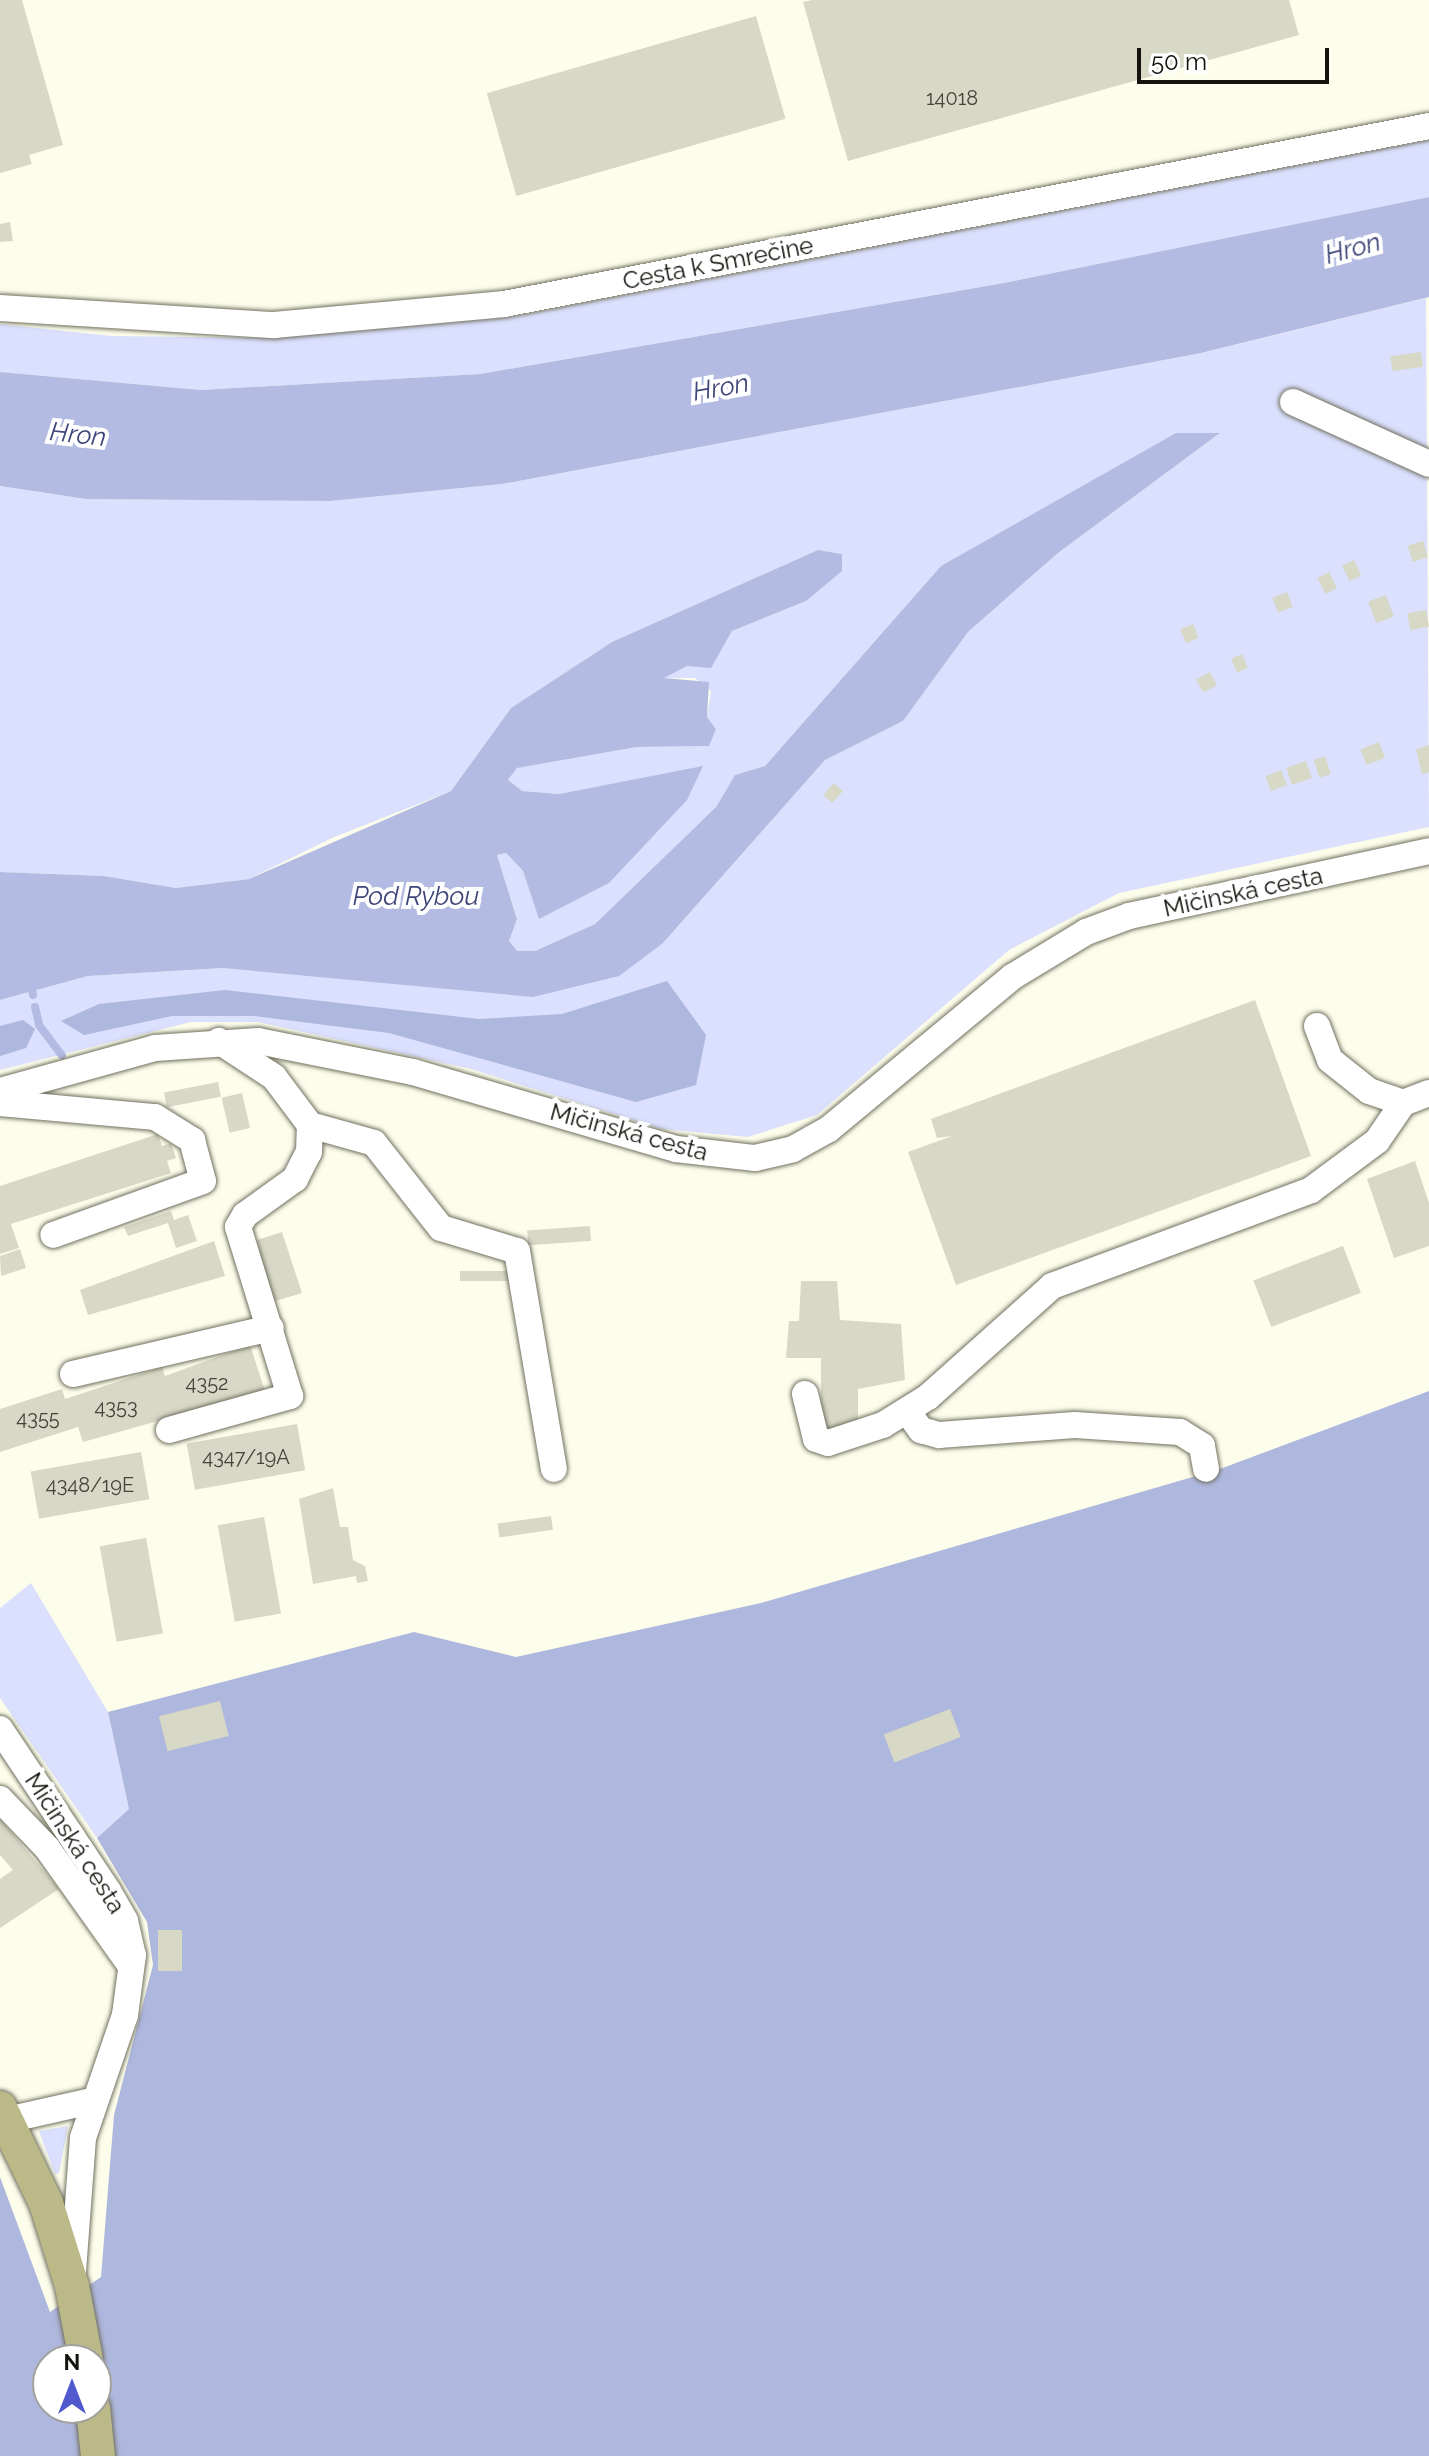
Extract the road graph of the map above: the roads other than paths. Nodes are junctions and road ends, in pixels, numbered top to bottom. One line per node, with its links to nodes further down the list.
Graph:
1 (1429, 126): 2 (street, Cesta k Smrečine)
2 (0, 308)
3 (1293, 402): 4 (street)
4 (1429, 464)
5 (1429, 851): 7 (street, Mičinská cesta)
6 (1317, 1026): 11 (street)
7 (219, 1041): 8 (street, Mičinská cesta); 12 (street)
8 (0, 1091)
9 (1429, 1093): 11 (street)
10 (0, 1103): 13 (street)
11 (1403, 1103): 17 (street)
12 (310, 1125): 14 (street); 19 (street)
13 (53, 1235)
14 (271, 1328): 15 (street); 18 (street)
15 (73, 1374)
16 (805, 1394): 17 (street)
17 (907, 1411): 20 (street)
18 (169, 1430)
19 (554, 1469)
20 (1206, 1469)
21 (0, 1729): 23 (street, Mičinská cesta)
22 (0, 1799): 23 (street)
23 (132, 1968): 24 (street, Mičinská cesta)
24 (91, 2101): 25 (street); 26 (street, Mičinská cesta)
25 (3, 2114): 26 (main road)
26 (72, 2286): 27 (main road)
27 (83, 2344)
28 (95, 2424): 29 (main road)
29 (98, 2456)

